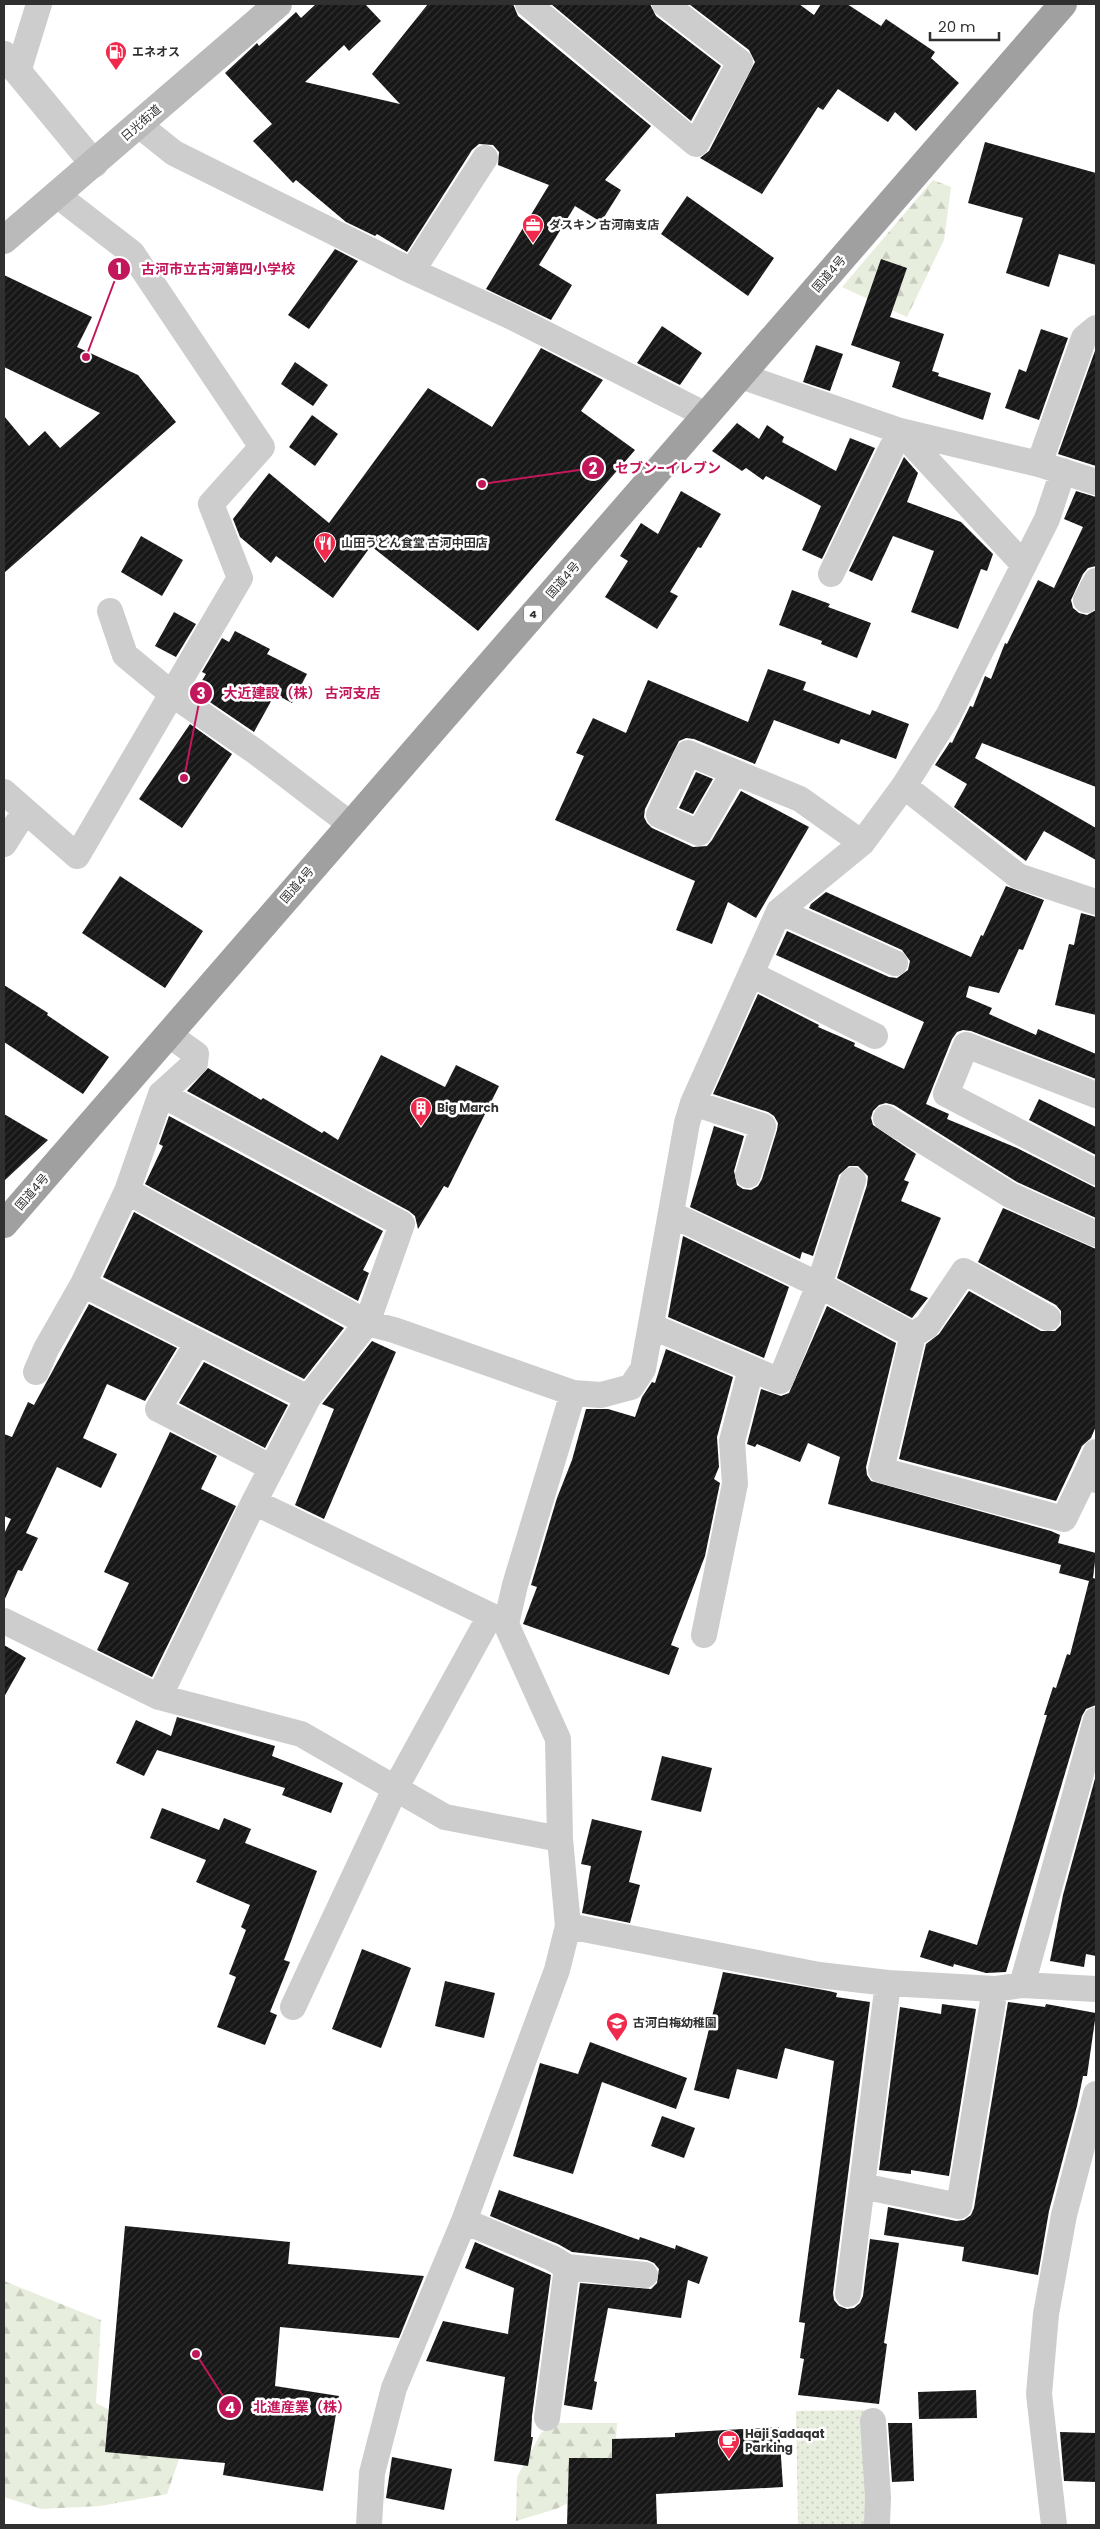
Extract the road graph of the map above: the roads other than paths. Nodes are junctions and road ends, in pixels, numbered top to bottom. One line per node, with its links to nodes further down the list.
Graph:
1 (39, 4): 6 (street)
2 (278, 4): 7 (main road, 日光街道)
3 (528, 4): 4 (street)
4 (665, 4)
5 (1063, 4): 14 (highway, 国道4号 / 4)
6 (11, 63): 9 (street)
7 (139, 125): 9 (main road, 日光街道); 12 (street)
8 (485, 158): 12 (street)
9 (94, 164): 10 (main road, 日光街道)
10 (57, 195): 11 (main road, 日光街道); 22 (street)
11 (4, 240)
12 (412, 271): 15 (street)
13 (1096, 328): 17 (street)
14 (741, 376): 15 (highway, 国道4号 / 4); 16 (street)
15 (706, 415): 27 (highway, 国道4号 / 4)
16 (900, 431): 17 (street); 19 (street); 20 (street)
17 (1051, 468): 18 (street); 19 (street)
18 (1096, 482)
19 (1024, 565): 24 (street)
20 (831, 574)
21 (110, 611): 22 (street)
22 (172, 694): 26 (street); 27 (street)
23 (734, 772): 28 (street)
24 (904, 786): 28 (street); 30 (street)
25 (4, 792): 26 (street)
26 (26, 811): 29 (street)
27 (350, 824): 34 (highway, 国道4号 / 4)
28 (862, 843): 31 (street)
29 (4, 844)
30 (1096, 902)
31 (779, 911): 32 (street); 33 (street)
32 (895, 963)
33 (751, 974): 35 (street); 38 (street)
34 (168, 1034): 36 (street); 45 (highway, 国道4号 / 4)
35 (875, 1036)
36 (161, 1094): 43 (street); 50 (street)
37 (1096, 1095): 40 (street)
38 (693, 1103): 41 (street); 44 (street)
39 (886, 1118): 46 (street)
40 (1096, 1172)
41 (748, 1176)
42 (853, 1180): 48 (street)
43 (128, 1190): 47 (street); 50 (street)
44 (671, 1214): 48 (street); 51 (street)
45 (4, 1224)
46 (1096, 1234)
47 (83, 1284): 53 (street); 55 (street)
48 (819, 1284): 52 (street); 54 (street)
49 (1048, 1318): 52 (street)
50 (367, 1323): 56 (street); 57 (street)
51 (651, 1326): 54 (street); 56 (street)
52 (913, 1335): 60 (street)
53 (198, 1342): 57 (street); 59 (street)
54 (752, 1369): 64 (street)
55 (36, 1372)
56 (573, 1393): 62 (street)
57 (308, 1398): 59 (street)
58 (1096, 1452): 60 (street)
59 (272, 1468): 61 (street)
60 (1090, 1478)
61 (254, 1502): 62 (street); 65 (street)
62 (498, 1620): 67 (street); 68 (street)
63 (4, 1621): 65 (street)
64 (704, 1635)
65 (159, 1698): 67 (street)
66 (1096, 1720): 71 (street)
67 (396, 1787): 68 (street); 74 (street)
68 (560, 1838): 69 (street)
69 (568, 1926): 70 (street); 77 (street)
70 (888, 1983): 72 (street); 76 (street)
71 (1022, 1985): 72 (street); 73 (street)
72 (995, 1989): 76 (street)
73 (1096, 1989)
74 (293, 2008)
75 (1096, 2094): 85 (street)
76 (862, 2186): 80 (street)
77 (464, 2221): 78 (street); 83 (street)
78 (567, 2267): 79 (street); 81 (street)
79 (645, 2275)
80 (848, 2294)
81 (547, 2418)
82 (873, 2421): 84 (street)
83 (369, 2525)
84 (876, 2525)
85 (1054, 2525)

